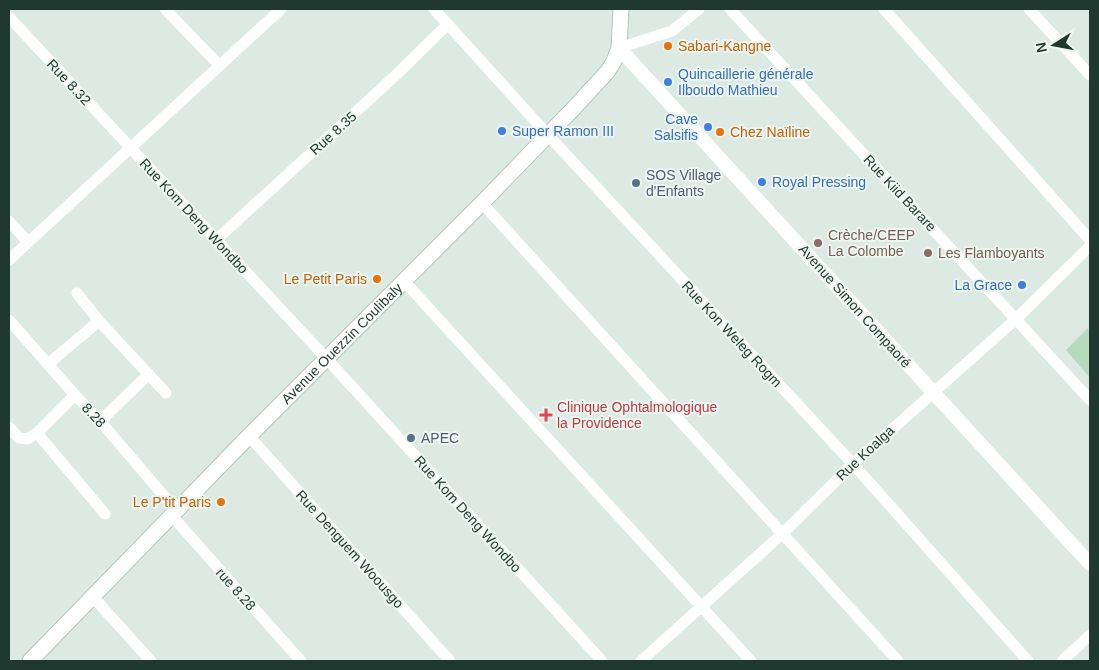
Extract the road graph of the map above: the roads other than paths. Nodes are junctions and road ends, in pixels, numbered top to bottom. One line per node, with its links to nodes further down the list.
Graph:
1 (165, 9): 12 (street)
2 (281, 9): 12 (street)
3 (434, 9): 10 (street, Rue Kon Weleg Rogm)
4 (621, 9): 11 (main road, Avenue Ouezzin Coulibaly)
5 (699, 9): 11 (street)
6 (730, 9): 25 (street, Rue Kiid Barare)
7 (884, 9): 19 (street)
8 (1029, 9): 13 (street)
9 (9, 17): 15 (street, Rue 8.32)
10 (448, 24): 14 (street, Rue Kon Weleg Rogm); 18 (street, Rue 8.35)
11 (619, 48): 14 (main road, Avenue Ouezzin Coulibaly); 31 (street, Avenue Simon Compaoré)
12 (219, 65): 15 (street)
13 (1090, 76)
14 (548, 135): 16 (main road, Avenue Ouezzin Coulibaly); 39 (street, Rue Kon Weleg Rogm)
15 (130, 147): 18 (street, Rue Kom Deng Wondbo); 20 (street)
16 (482, 203): 23 (main road, Avenue Ouezzin Coulibaly); 42 (street)
17 (9, 221): 20 (street)
18 (216, 240): 28 (street, Rue Kom Deng Wondbo)
19 (1090, 240)
20 (28, 242): 22 (street)
21 (1090, 246): 25 (street, Rue Koalga)
22 (9, 260)
23 (404, 281): 28 (main road, Avenue Ouezzin Coulibaly); 45 (street)
24 (77, 293): 27 (street)
25 (1016, 319): 31 (street, Rue Koalga); 34 (street, Rue Kiid Barare)
26 (9, 320): 29 (street, 8.28)
27 (99, 321): 29 (street); 30 (street)
28 (327, 360): 38 (main road, Avenue Ouezzin Coulibaly); 51 (street, Rue Kom Deng Wondbo)
29 (48, 364): 33 (street, 8.28)
30 (149, 374): 32 (street); 35 (street)
31 (932, 392): 39 (street, Rue Koalga); 43 (street, Avenue Simon Compaoré)
32 (166, 393)
33 (75, 395): 35 (street, 8.28); 37 (street)
34 (1090, 400)
35 (100, 421): 41 (street, 8.28)
36 (9, 427): 37 (street)
37 (37, 432): 40 (street)
38 (249, 436): 41 (main road, Avenue Ouezzin Coulibaly); 50 (street, Rue Denguem Woousgo)
39 (853, 464): 42 (street, Rue Koalga); 55 (street, Rue Kon Weleg Rogm)
40 (105, 514)
41 (175, 514): 44 (main road, Avenue Ouezzin Coulibaly); 49 (street, rue 8.28)
42 (782, 534): 45 (street, Rue Koalga); 54 (street)
43 (1090, 564)
44 (93, 598): 47 (main road, Avenue Ouezzin Coulibaly); 48 (street)
45 (701, 607): 52 (street, Rue Koalga); 53 (street)
46 (1090, 635): 56 (street)
47 (30, 661)
48 (151, 661)
49 (301, 661)
50 (450, 661)
51 (602, 661)
52 (641, 661)
53 (751, 661)
54 (898, 661)
55 (1028, 661)
56 (1062, 661)

